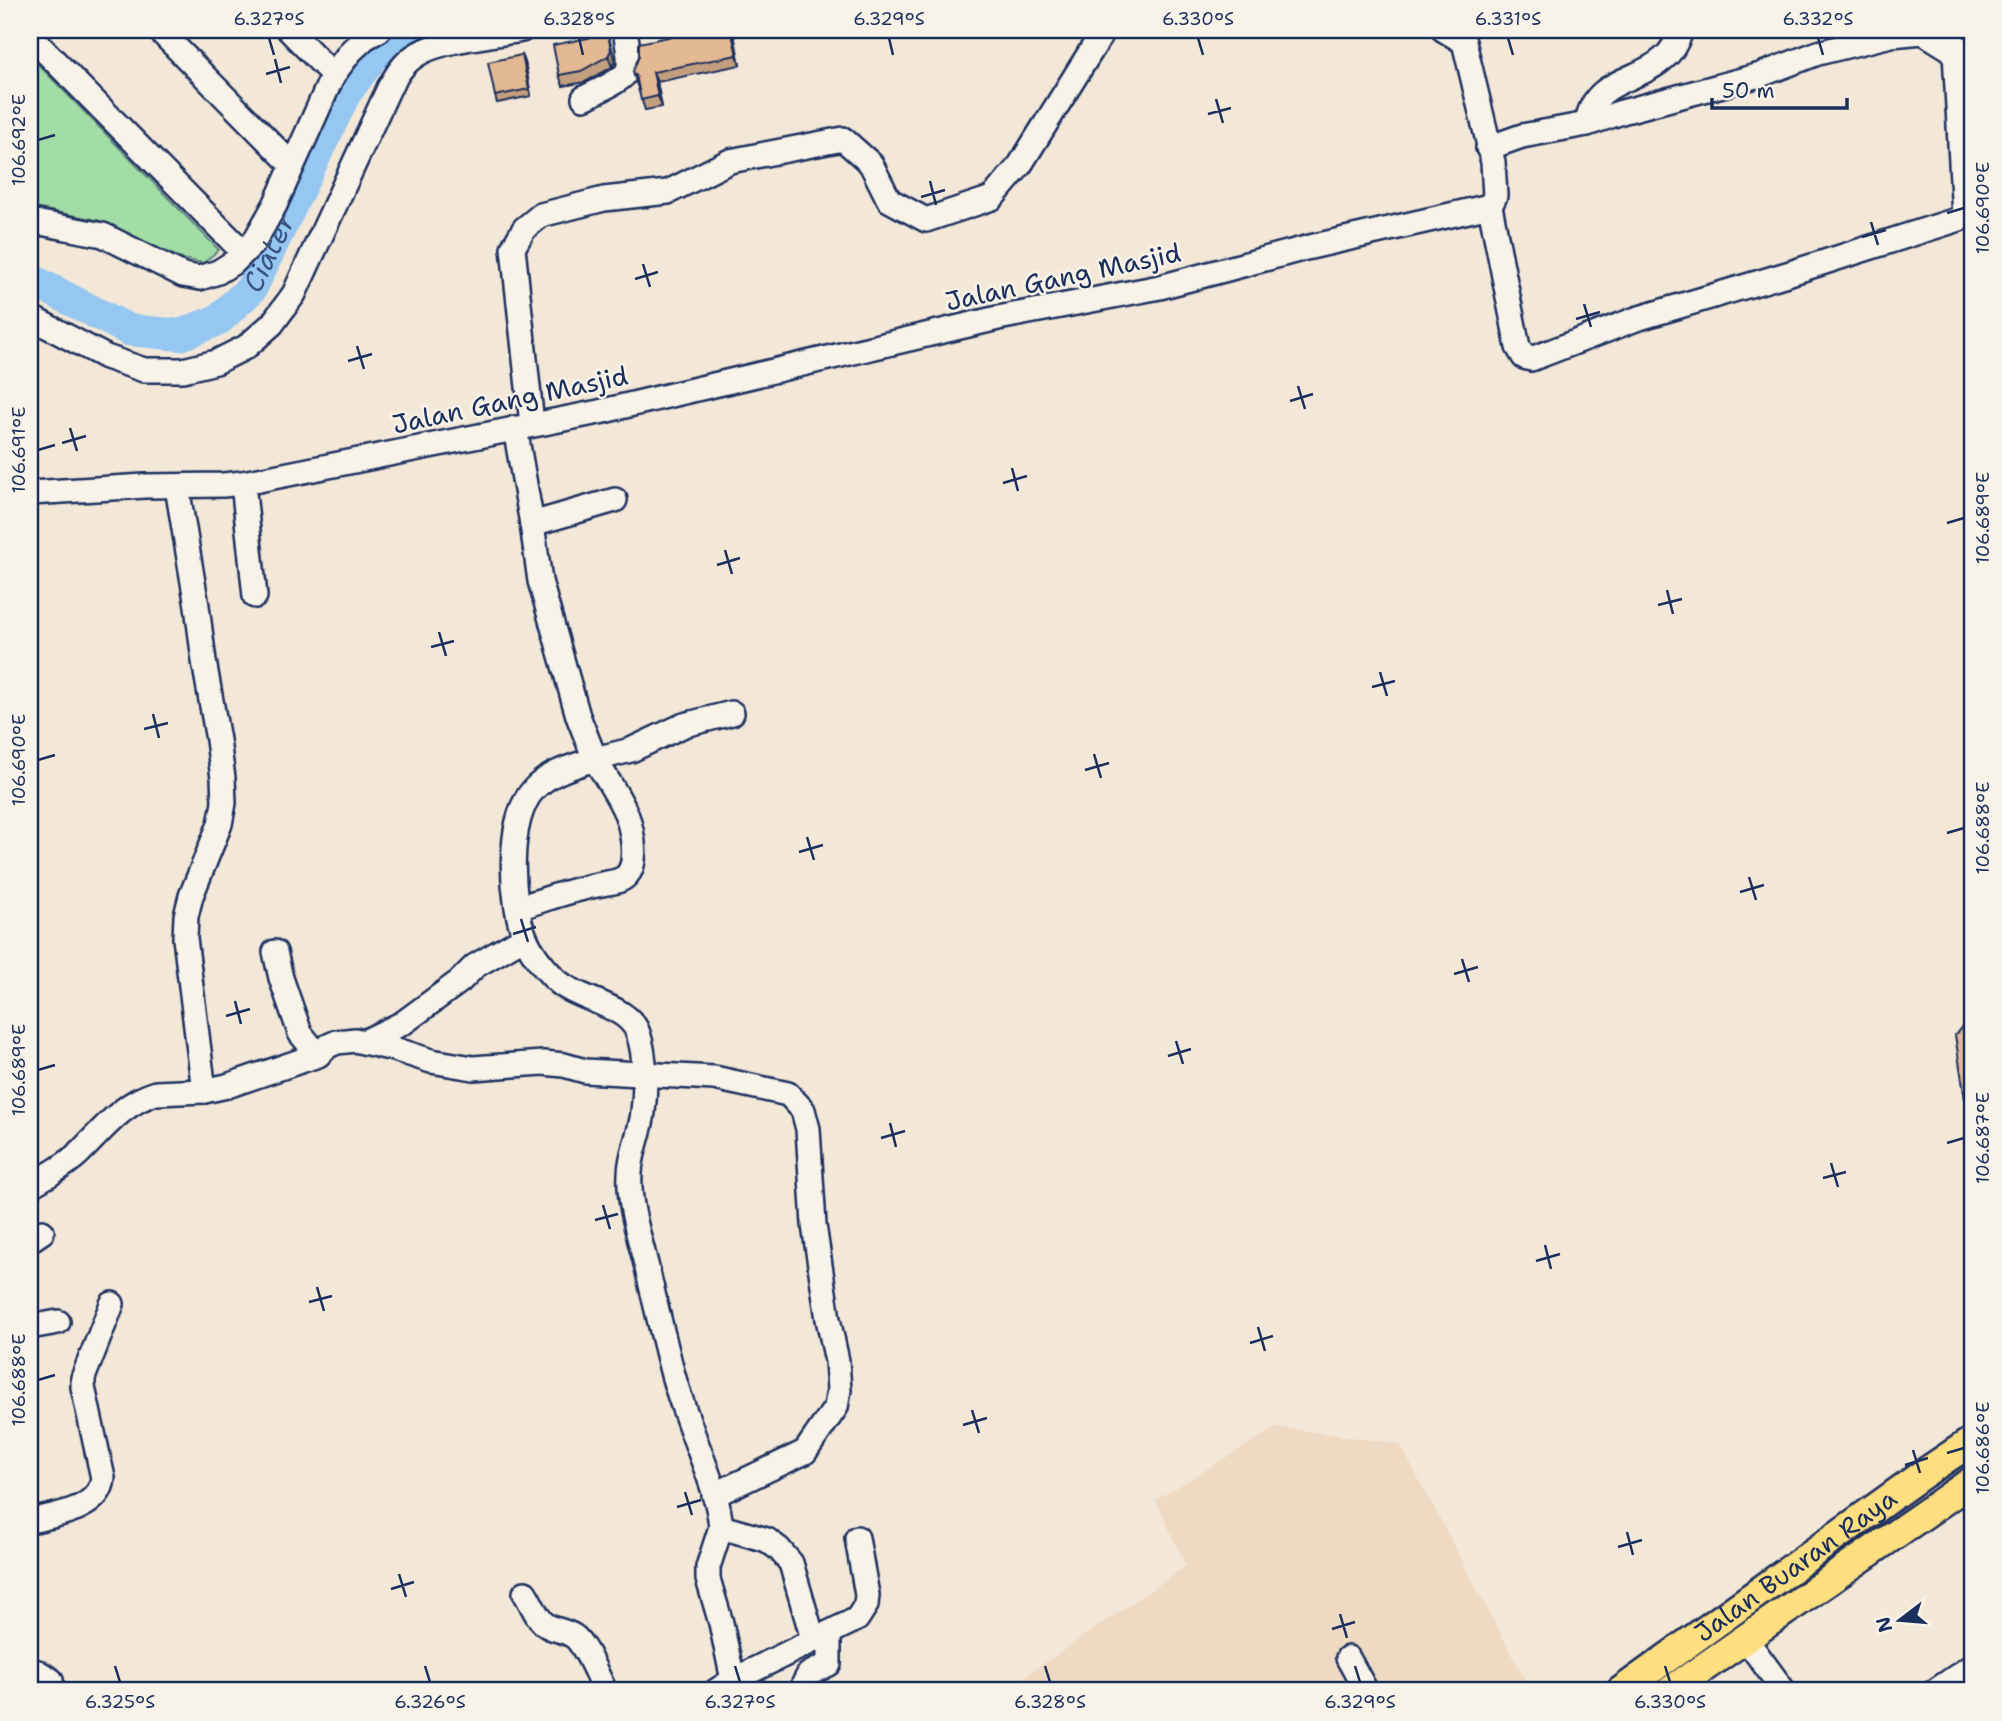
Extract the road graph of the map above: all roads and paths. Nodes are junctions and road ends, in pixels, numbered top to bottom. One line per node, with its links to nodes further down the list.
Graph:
1 (159, 30): 15 (street)
2 (289, 30): 11 (street)
3 (379, 30): 11 (street)
4 (522, 30): 20 (street)
5 (625, 30): 12 (street)
6 (1104, 30): 21 (street)
7 (1444, 30): 14 (street)
8 (1682, 30): 13 (street)
9 (30, 36): 19 (street)
10 (1960, 43): 13 (street); 17 (street)
11 (333, 75): 15 (street)
12 (584, 98)
13 (1587, 124): 14 (street)
14 (1488, 148): 16 (street)
15 (292, 165): 19 (street)
16 (1490, 206): 17 (street); 21 (street, Jalan Gang Masjid)
17 (1968, 216)
18 (30, 221): 19 (street)
19 (243, 252)
20 (30, 317)
21 (523, 426): 22 (street, Jalan Gang Masjid); 26 (street)
22 (243, 482): 23 (street, Jalan Gang Masjid); 27 (street)
23 (177, 487): 24 (street, Jalan Gang Masjid); 36 (street)
24 (30, 493)
25 (615, 500): 26 (street)
26 (532, 524): 29 (street)
27 (255, 596)
28 (732, 713): 29 (street)
29 (595, 760): 30 (street); 30 (street)
30 (518, 908): 31 (street)
31 (525, 937): 33 (street); 35 (street)
32 (275, 952): 34 (street)
33 (364, 1042): 34 (street); 35 (street)
34 (323, 1051): 36 (street)
35 (643, 1073): 43 (street); 43 (street)
36 (204, 1091): 37 (street)
37 (30, 1186)
38 (112, 1304): 44 (street)
39 (58, 1322): 40 (street)
40 (30, 1327)
41 (1972, 1441): 58 (main road, Jalan Buaran Raya)
42 (1972, 1481): 49 (main road, Jalan Buaran Raya)
43 (714, 1495): 45 (street)
44 (30, 1521)
45 (721, 1527): 48 (street); 54 (street)
46 (857, 1538): 48 (street)
47 (525, 1593): 55 (street)
48 (821, 1636): 54 (street); 56 (street)
49 (1745, 1639): 59 (main road, Jalan Buaran Raya); 60 (street)
50 (1348, 1658): 57 (street)
51 (1972, 1666): 61 (street)
52 (30, 1670): 53 (street)
53 (51, 1680)
54 (724, 1686)
55 (605, 1691)
56 (800, 1691)
57 (1366, 1691)
58 (1621, 1691)
59 (1670, 1691)
60 (1784, 1691)
61 (1935, 1691)

